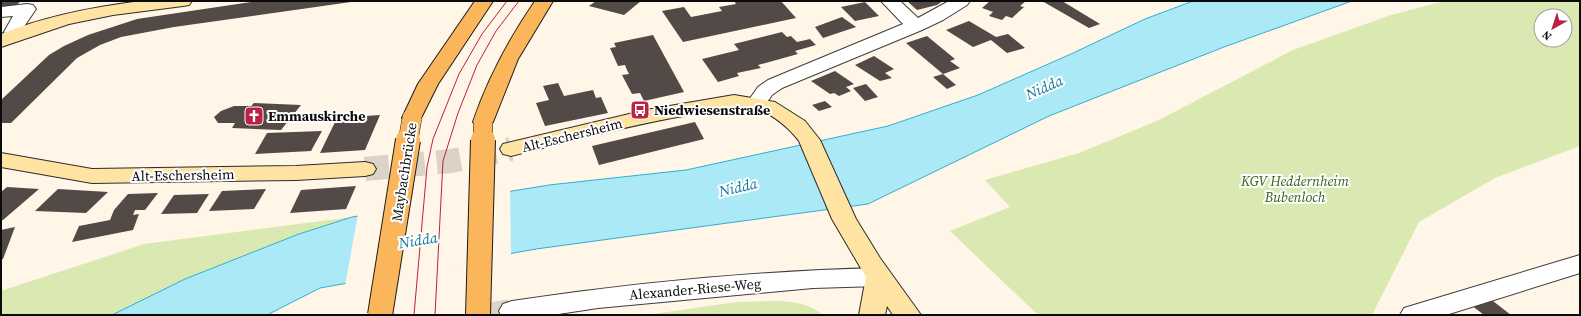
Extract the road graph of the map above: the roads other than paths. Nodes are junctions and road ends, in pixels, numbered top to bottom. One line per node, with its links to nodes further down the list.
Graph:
1 (182, 1): 8 (street)
2 (544, 1): 17 (main road, bridge)
3 (890, 1): 7 (street)
4 (961, 1): 7 (street)
5 (482, 2): 16 (main road, Maybachbrücke, bridge)
6 (1, 12): 8 (street)
7 (916, 26): 9 (street)
8 (8, 37)
9 (756, 104): 10 (street, Alt-Eschersheim); 14 (street, Alt-Eschersheim)
10 (512, 149)
11 (1, 160): 12 (street, Alt-Eschersheim)
12 (366, 169)
13 (1580, 264): 20 (street)
14 (879, 277): 15 (street, Alexander-Riese-Weg); 18 (street); 19 (street, Alt-Eschersheim)
15 (512, 311)
16 (380, 315)
17 (478, 315)
18 (872, 315)
19 (908, 315)
20 (1413, 315)

